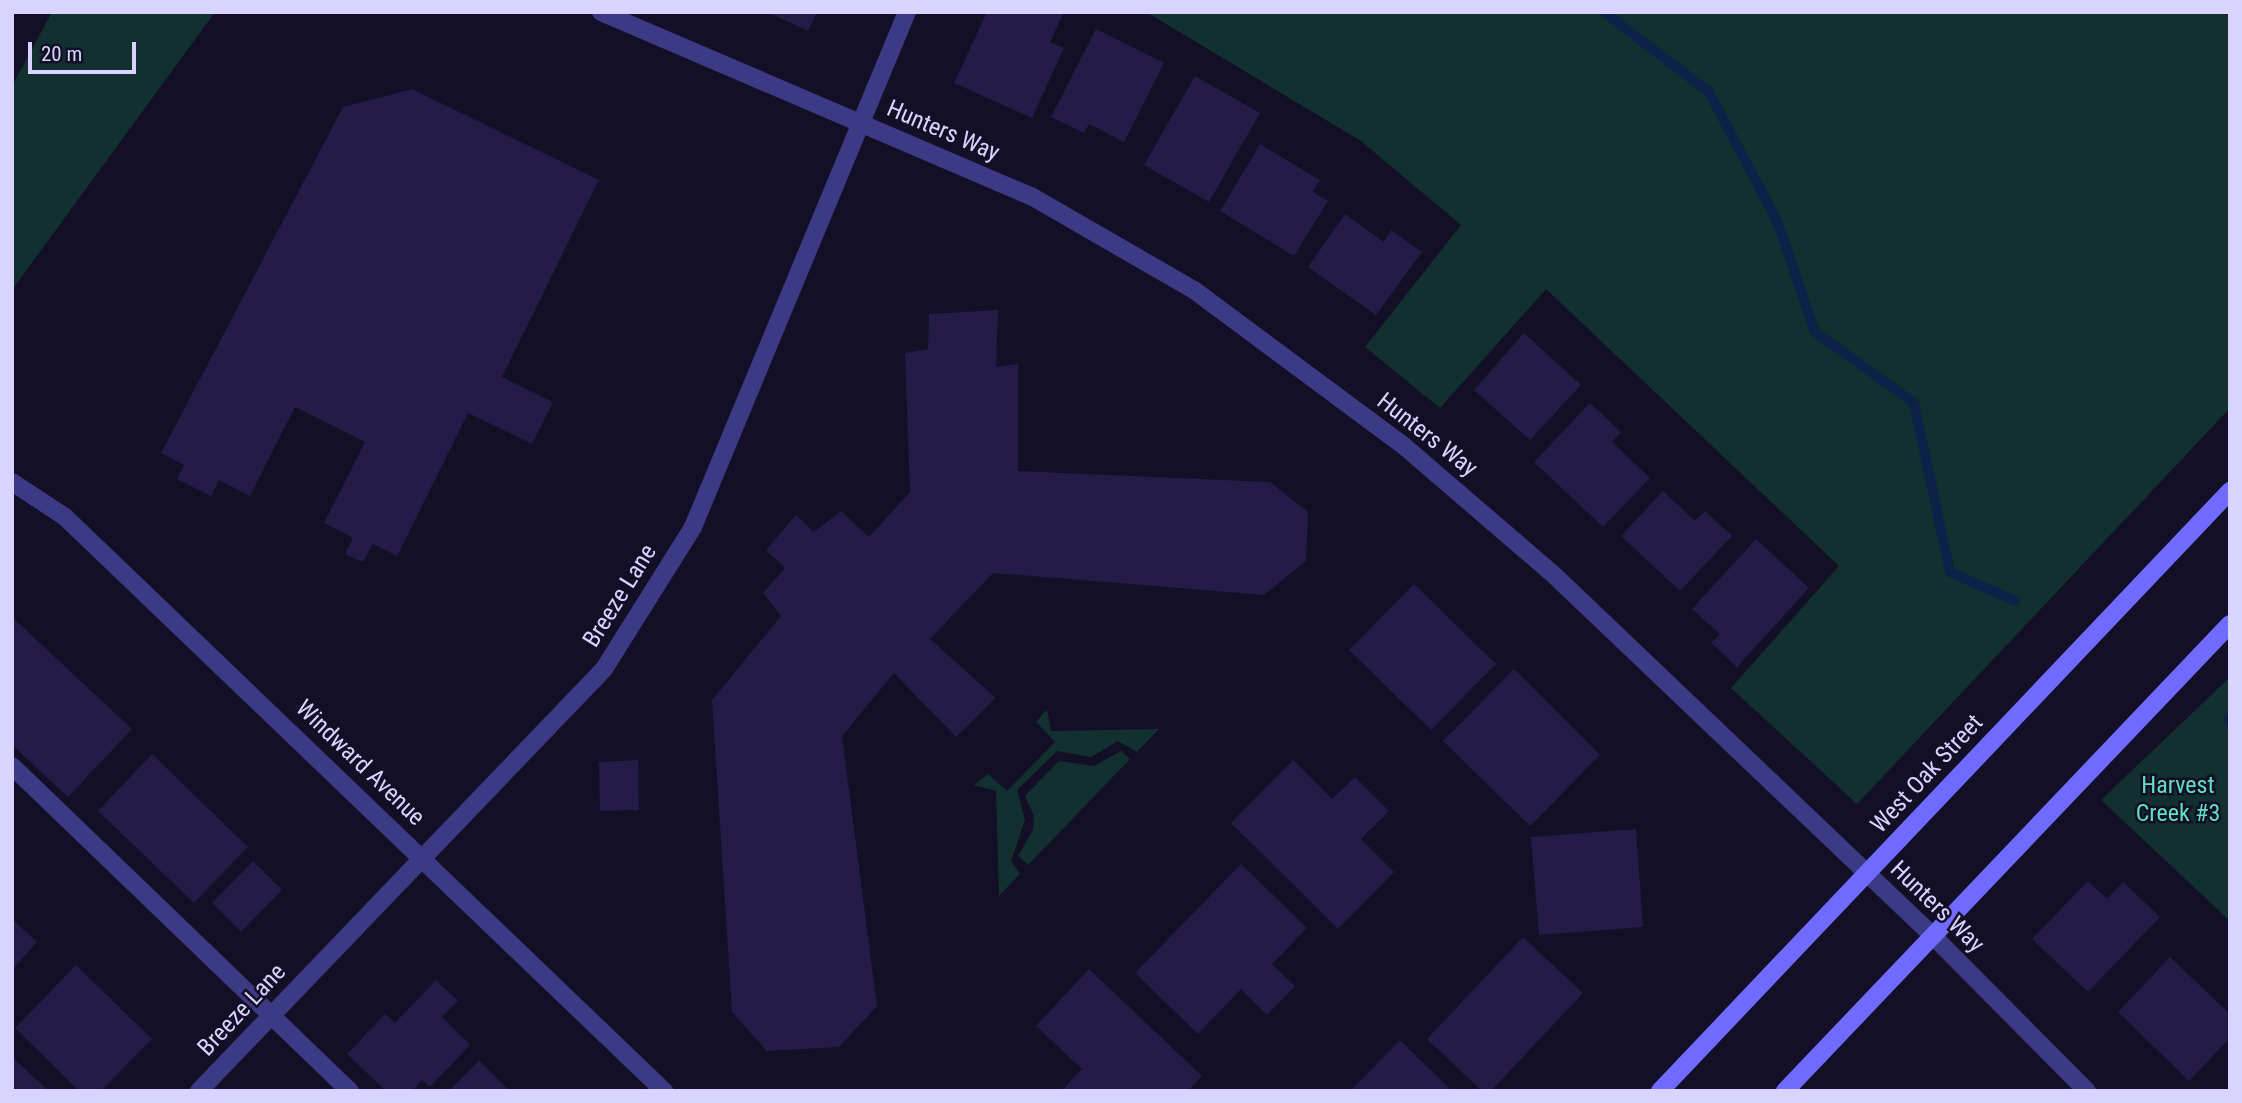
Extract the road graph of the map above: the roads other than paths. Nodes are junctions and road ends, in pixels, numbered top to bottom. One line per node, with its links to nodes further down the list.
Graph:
1 (601, 12): 3 (street, Hunters Way)
2 (907, 12): 3 (street, Breeze Lane)
3 (862, 123): 8 (street, Breeze Lane); 9 (street, Hunters Way)
4 (12, 482): 8 (street, Windward Avenue)
5 (2230, 491): 9 (main road, West Oak Street)
6 (2230, 624): 10 (main road)
7 (12, 766): 11 (street)
8 (421, 855): 11 (street, Breeze Lane); 14 (street, Windward Avenue)
9 (1867, 873): 10 (street, Hunters Way); 15 (main road, West Oak Street)
10 (1932, 935): 16 (main road); 17 (street, Hunters Way)
11 (272, 1014): 12 (street, Breeze Lane); 13 (street)
12 (199, 1091)
13 (350, 1091)
14 (664, 1091)
15 (1660, 1091)
16 (1785, 1091)
17 (2087, 1091)

